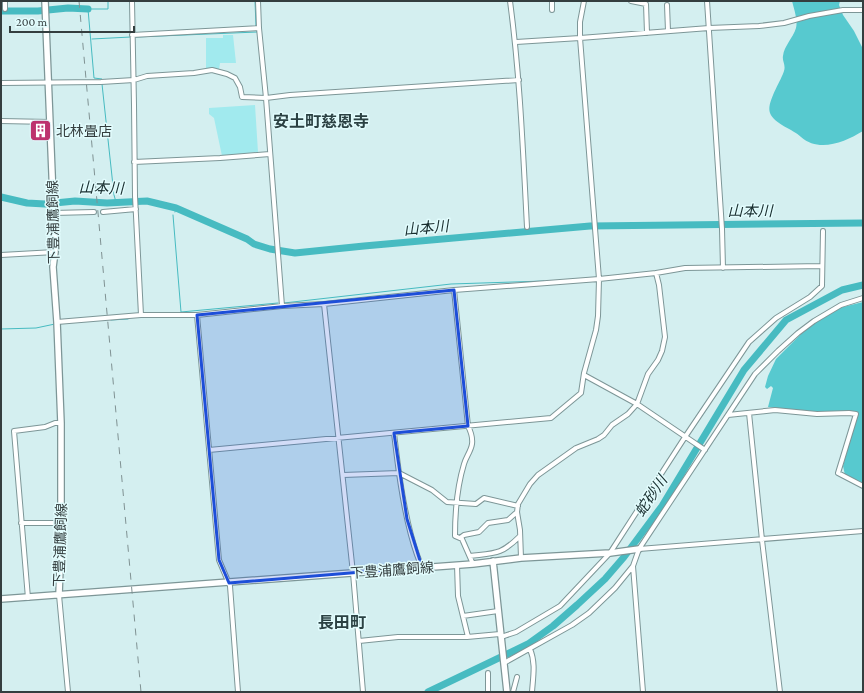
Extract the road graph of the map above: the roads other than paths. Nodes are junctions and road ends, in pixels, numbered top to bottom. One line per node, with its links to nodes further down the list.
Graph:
1 (5, 1): 11 (street)
2 (45, 1): 24 (main road, 下豊浦鷹飼線)
3 (132, 1): 18 (street)
4 (258, 1): 14 (street)
5 (510, 1): 20 (street)
6 (552, 1): 12 (street)
7 (584, 1): 19 (street)
8 (631, 1): 17 (street)
9 (707, 1): 15 (street)
10 (667, 5): 16 (street)
11 (5, 9)
12 (552, 10)
13 (863, 10): 15 (street)
14 (259, 28): 18 (street); 25 (street)
15 (709, 28): 16 (street); 39 (street)
16 (668, 31): 17 (street)
17 (647, 33): 19 (street)
18 (132, 35): 21 (street)
19 (580, 38): 20 (street); 41 (street)
20 (516, 42): 22 (street)
21 (134, 80): 24 (street); 25 (street); 29 (street)
22 (519, 80): 25 (street); 34 (street)
23 (1, 83): 24 (street)
24 (48, 83): 27 (main road, 下豊浦鷹飼線)
25 (266, 98): 28 (street)
26 (1, 121): 27 (street)
27 (50, 122): 31 (main road, 下豊浦鷹飼線)
28 (270, 154): 29 (street); 45 (street)
29 (134, 162): 30 (street)
30 (136, 208): 33 (street); 46 (street)
31 (53, 210): 32 (street); 36 (main road, 下豊浦鷹飼線)
32 (94, 212)
33 (103, 212)
34 (527, 227)
35 (823, 231): 38 (street)
36 (54, 252): 37 (street); 48 (main road, 下豊浦鷹飼線)
37 (1, 255)
38 (822, 266): 39 (street); 56 (street)
39 (723, 268): 40 (street)
40 (656, 273): 41 (street); 50 (street)
41 (599, 279): 42 (street); 49 (street)
42 (454, 290): 44 (street); 54 (street)
43 (863, 298): 52 (street)
44 (324, 304): 45 (street); 57 (street)
45 (282, 306): 47 (street)
46 (141, 315): 47 (street); 48 (street)
47 (197, 315): 58 (street)
48 (57, 322): 53 (main road, 下豊浦鷹飼線)
49 (584, 375): 50 (street); 54 (street)
50 (637, 404): 56 (street); 64 (street)
51 (749, 413): 52 (street); 62 (street); 71 (street)
52 (728, 415): 59 (street)
53 (61, 422): 66 (street); 67 (main road, 下豊浦鷹飼線)
54 (468, 426): 55 (street); 63 (street)
55 (394, 433): 57 (street); 60 (street)
56 (685, 436): 59 (street); 74 (street)
57 (338, 437): 58 (street); 61 (street)
58 (209, 450): 83 (street)
59 (705, 450): 72 (street)
60 (399, 473): 61 (street); 63 (street); 81 (street)
61 (343, 475): 82 (street)
62 (863, 486)
63 (457, 502): 64 (street); 70 (street)
64 (518, 506): 65 (street)
65 (517, 512): 69 (street); 70 (street)
66 (22, 523): 67 (street); 85 (street)
67 (62, 523): 84 (main road, 下豊浦鷹飼線)
68 (863, 530): 71 (street)
69 (520, 536): 73 (street); 76 (street)
70 (460, 538): 75 (street)
71 (762, 540): 72 (street); 104 (street)
72 (639, 550): 74 (main road, 下豊浦鷹飼線); 80 (street)
73 (498, 553): 75 (street); 77 (street)
74 (610, 553): 76 (main road, 下豊浦鷹飼線); 89 (street)
75 (470, 556): 78 (street)
76 (521, 558): 77 (main road, 下豊浦鷹飼線)
77 (493, 562): 78 (main road, 下豊浦鷹飼線); 87 (main road)
78 (472, 564): 79 (main road, 下豊浦鷹飼線)
79 (457, 565): 81 (main road, 下豊浦鷹飼線); 88 (street)
80 (633, 566): 92 (street); 103 (street)
81 (422, 567): 82 (main road, 下豊浦鷹飼線)
82 (353, 573): 83 (main road, 下豊浦鷹飼線); 91 (street)
83 (229, 583): 84 (main road, 下豊浦鷹飼線); 97 (street)
84 (59, 595): 85 (main road); 96 (street)
85 (28, 598): 86 (main road)
86 (1, 599)
87 (498, 611): 88 (street); 89 (main road)
88 (463, 616): 90 (street)
89 (501, 635): 90 (street); 93 (main road)
90 (468, 637): 91 (street)
91 (359, 642): 98 (street)
92 (530, 649): 93 (street); 102 (street)
93 (504, 663): 100 (main road)
94 (488, 673): 99 (street)
95 (517, 677): 101 (street)
96 (68, 692)
97 (238, 692)
98 (363, 692)
99 (488, 692)
100 (507, 692)
101 (513, 692)
102 (532, 692)
103 (643, 692)
104 (780, 692)

